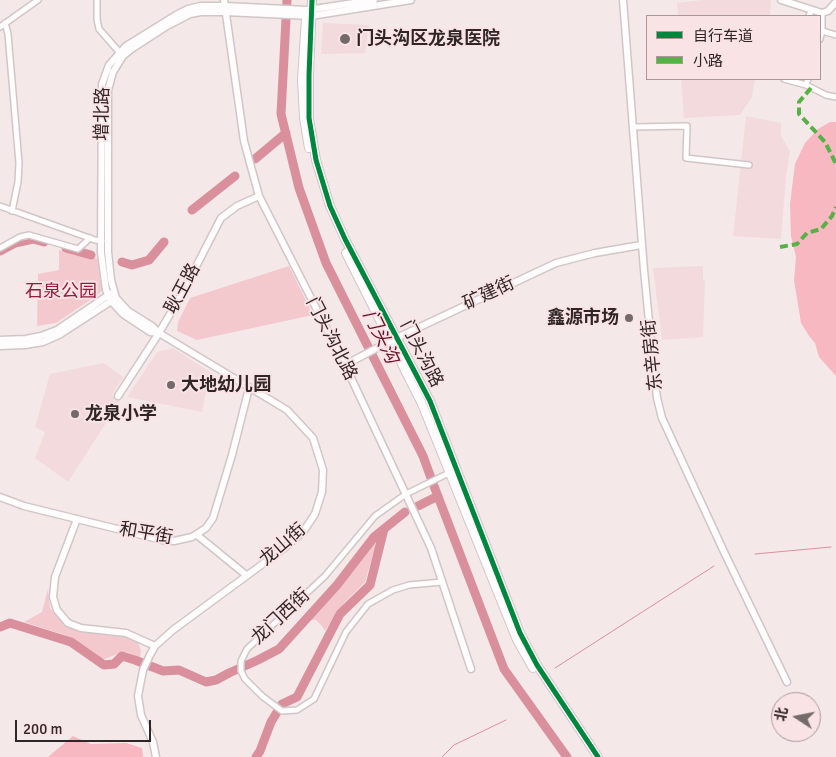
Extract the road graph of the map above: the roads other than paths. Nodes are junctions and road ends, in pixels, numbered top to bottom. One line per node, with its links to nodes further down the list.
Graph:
1 (38, 0): 14 (street)
2 (98, 0): 19 (street)
3 (308, 0): 11 (main road, 门头沟路)
4 (312, 0): 11 (main road, 门头沟路)
5 (374, 0): 11 (street)
6 (411, 0): 11 (street)
7 (623, 0): 24 (street, 东辛房街)
8 (781, 0): 12 (street)
9 (836, 2): 13 (street)
10 (225, 6): 11 (street, 增北路); 19 (street, 增北路); 26 (street, 门头沟北路)
11 (309, 13): 36 (main road, 门头沟路)
12 (810, 14): 13 (street)
13 (822, 14): 16 (street)
14 (5, 23): 15 (street); 28 (street)
15 (0, 26)
16 (822, 31): 17 (street); 18 (street)
17 (821, 35)
18 (836, 35)
19 (121, 54): 30 (street, 增北路)
20 (792, 80): 22 (street)
21 (808, 80): 22 (street)
22 (806, 85): 23 (street)
23 (836, 97)
24 (633, 127): 25 (street); 31 (street, 东辛房街)
25 (749, 165)
26 (259, 196): 34 (street, 耿王路); 38 (street, 门头沟北路)
27 (0, 206): 28 (street)
28 (12, 211): 29 (street)
29 (90, 238): 30 (street); 32 (street)
30 (105, 240): 33 (street, 增北路)
31 (641, 245): 36 (street, 矿建街); 50 (street, 东辛房街)
32 (0, 248)
33 (112, 297): 34 (street, 龙山街); 35 (street); 37 (street)
34 (159, 333): 39 (street, 龙山街); 40 (street, 耿王路)
35 (0, 340)
36 (391, 340): 38 (street, 矿建街); 41 (main road, 门头沟路)
37 (0, 346)
38 (345, 365): 42 (street, 门头沟北路)
39 (249, 388): 45 (street, 和平街); 46 (street, 龙山街)
40 (118, 396)
41 (452, 472): 42 (street, 龙门西街); 52 (main road, 门头沟路); 53 (main road, 门头沟路)
42 (406, 494): 47 (street, 门头沟北路); 47 (street, 龙门西街)
43 (0, 497): 44 (street, 和平街)
44 (77, 519): 45 (street, 和平街); 48 (street)
45 (197, 535): 46 (street)
46 (246, 576): 48 (street, 龙山街)
47 (442, 582): 49 (street, 门头沟北路)
48 (155, 646): 51 (street, 龙山街)
49 (471, 670)
50 (787, 682)
51 (156, 757)
52 (592, 757)
53 (598, 757)

